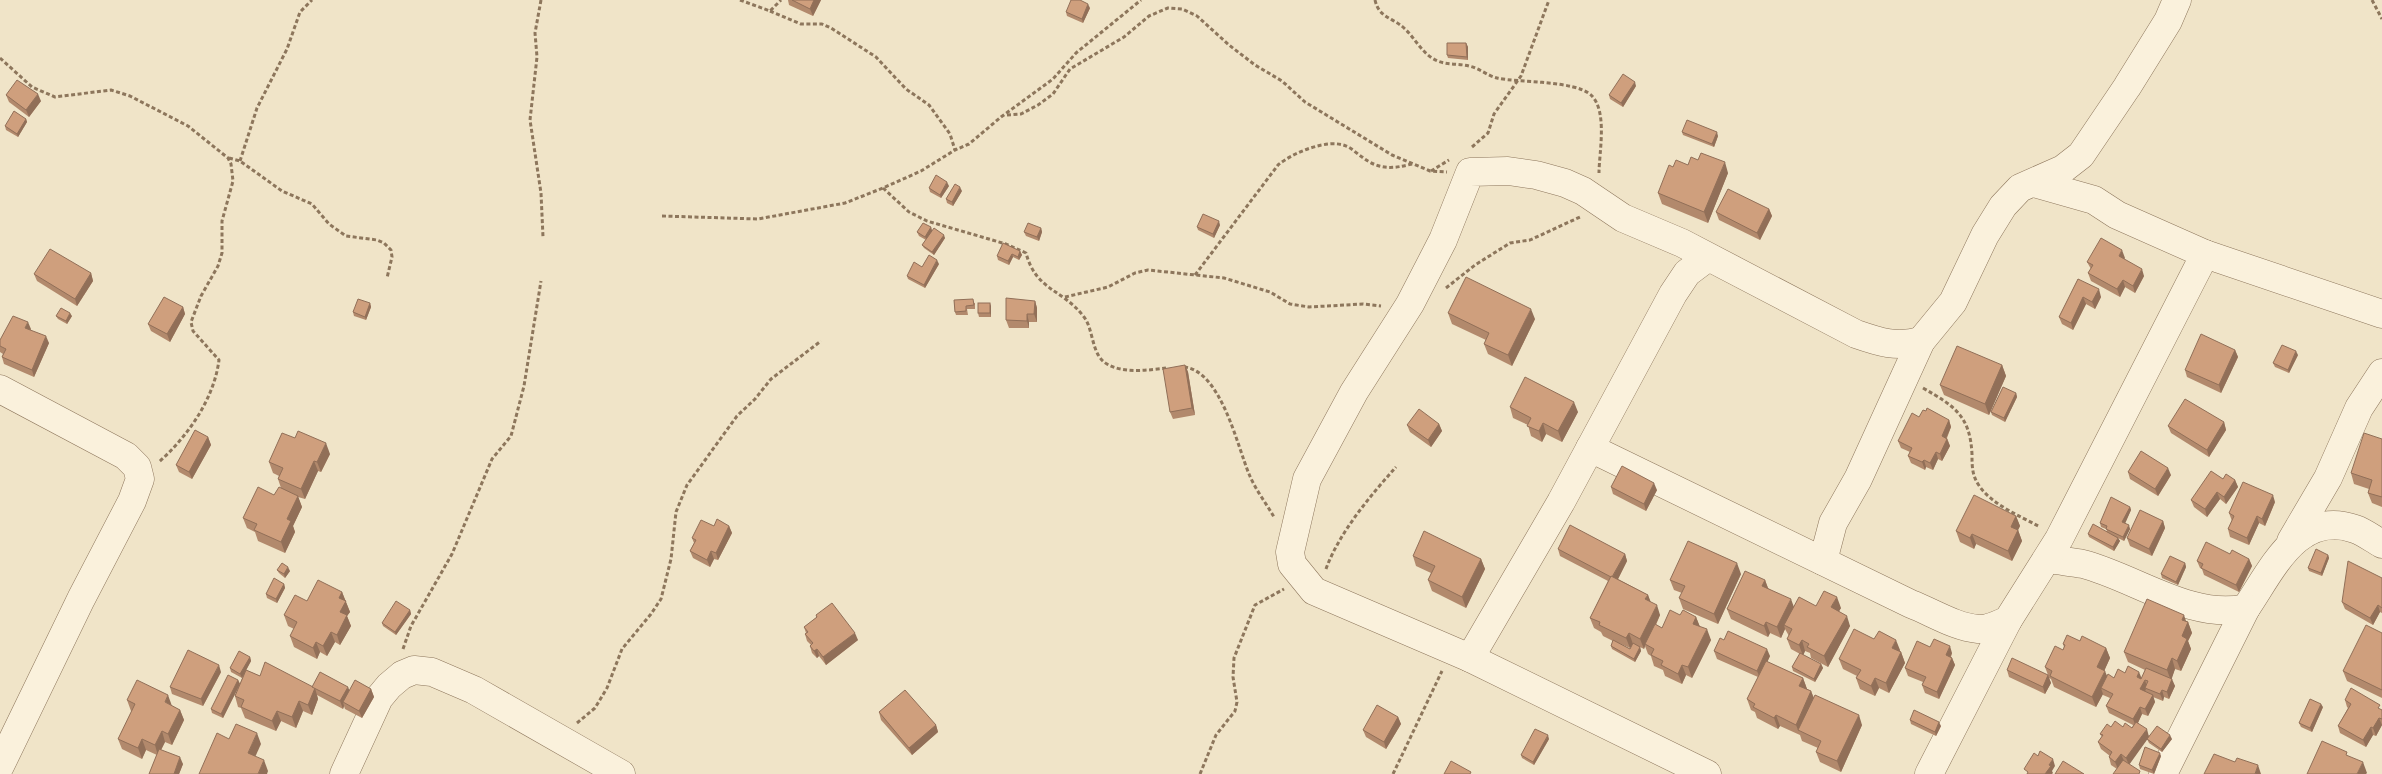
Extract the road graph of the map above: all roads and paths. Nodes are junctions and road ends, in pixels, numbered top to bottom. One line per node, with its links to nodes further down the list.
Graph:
1 (312, 0): 19 (path)
2 (541, 0): 27 (path)
3 (740, 0): 10 (path)
4 (781, 0): 10 (path)
5 (1141, 0): 14 (path)
6 (1375, 0): 13 (path)
7 (1549, 0): 13 (path)
8 (2177, 0): 16 (street)
9 (2372, 0): 11 (path)
10 (770, 11): 15 (path)
11 (2382, 18)
12 (0, 58): 17 (path)
13 (1519, 79): 18 (path); 25 (path)
14 (1006, 115): 15 (path); 20 (path)
15 (955, 150): 23 (path)
16 (2081, 155): 22 (street); 24 (street)
17 (228, 158): 19 (path); 45 (path)
18 (1464, 160): 21 (path); 21 (path); 25 (street); 34 (street)
19 (240, 161): 31 (path)
20 (1413, 164): 21 (path); 30 (path)
21 (1430, 172)
22 (2034, 183): 24 (street); 37 (street)
23 (883, 188): 26 (path); 33 (path)
24 (2094, 200): 28 (street)
25 (1601, 204): 29 (street); 34 (path)
26 (662, 216)
27 (543, 237)
28 (2206, 254): 35 (street); 49 (street)
29 (1697, 265): 37 (street); 43 (street)
30 (1195, 276): 33 (path); 34 (path)
31 (387, 278)
32 (540, 281): 55 (path)
33 (1066, 297): 39 (path)
34 (1408, 307): 48 (street)
35 (2382, 314)
36 (821, 341): 56 (path)
37 (1921, 341): 41 (street)
38 (1181, 367): 48 (path)
39 (1173, 368)
40 (2382, 373): 47 (street)
41 (1904, 376): 49 (path); 50 (street)
42 (0, 389): 45 (street)
43 (1590, 448): 50 (street); 54 (street)
44 (1396, 467): 51 (path)
45 (140, 479): 57 (street)
46 (2382, 544): 47 (street)
47 (2289, 545): 52 (street)
48 (1291, 546): 51 (street)
49 (2054, 549): 52 (street); 53 (street)
50 (1823, 561): 53 (street)
51 (1311, 588): 54 (street); 60 (path)
52 (2246, 608): 64 (street)
53 (2008, 620): 63 (street)
54 (1461, 654): 61 (path); 62 (street)
55 (402, 675): 56 (street); 58 (street)
56 (551, 735): 59 (street)
57 (0, 766)
58 (344, 774)
59 (621, 774)
60 (1200, 774)
61 (1393, 774)
62 (1706, 774)
63 (1929, 774)
64 (2163, 774)

